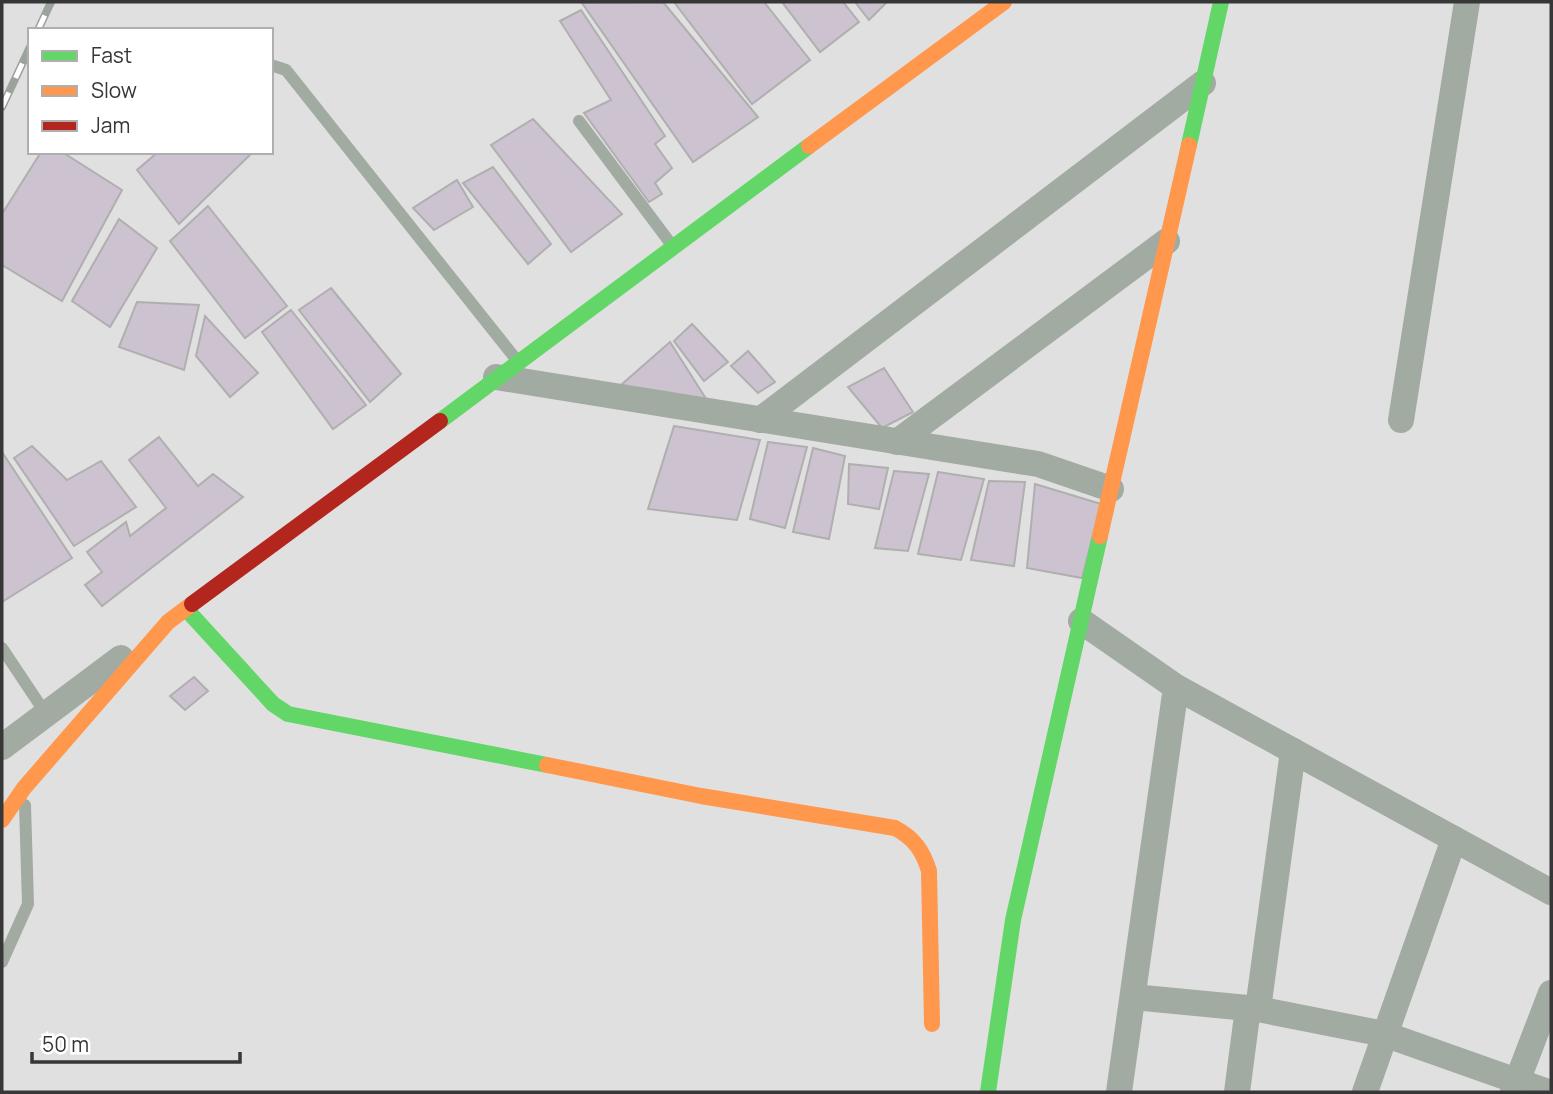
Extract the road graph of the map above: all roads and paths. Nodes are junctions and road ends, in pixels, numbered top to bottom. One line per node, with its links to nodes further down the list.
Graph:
1 (1004, 2): 8 (main road)
2 (1222, 2): 5 (main road)
3 (1467, 2): 12 (street)
4 (273, 66): 9 (lane)
5 (1203, 83): 7 (main road); 11 (street)
6 (579, 121): 8 (lane)
7 (1167, 241): 13 (street); 14 (main road)
8 (674, 248): 9 (main road)
9 (518, 362): 10 (main road)
10 (496, 377): 11 (street); 15 (main road)
11 (760, 420): 13 (street)
12 (1401, 420)
13 (897, 442): 14 (street)
14 (1111, 489): 16 (main road)
15 (177, 615): 19 (street); 22 (main road); 30 (main road)
16 (1081, 621): 18 (street); 33 (main road)
17 (2, 648): 19 (lane)
18 (1175, 687): 21 (street); 28 (street)
19 (46, 714): 20 (street)
20 (2, 747)
21 (1293, 751): 24 (street); 29 (street)
22 (24, 788): 23 (main road); 26 (lane)
23 (2, 820)
24 (1454, 839): 25 (street); 31 (street)
25 (1551, 892)
26 (2, 962)
27 (1551, 993): 32 (street)
28 (1133, 997): 29 (street); 34 (street)
29 (1253, 1009): 31 (street); 35 (street)
30 (932, 1024)
31 (1384, 1034): 32 (street); 36 (street)
32 (1515, 1087): 37 (street)
33 (988, 1092)
34 (1119, 1092)
35 (1237, 1092)
36 (1365, 1092)
37 (1548, 1092)

